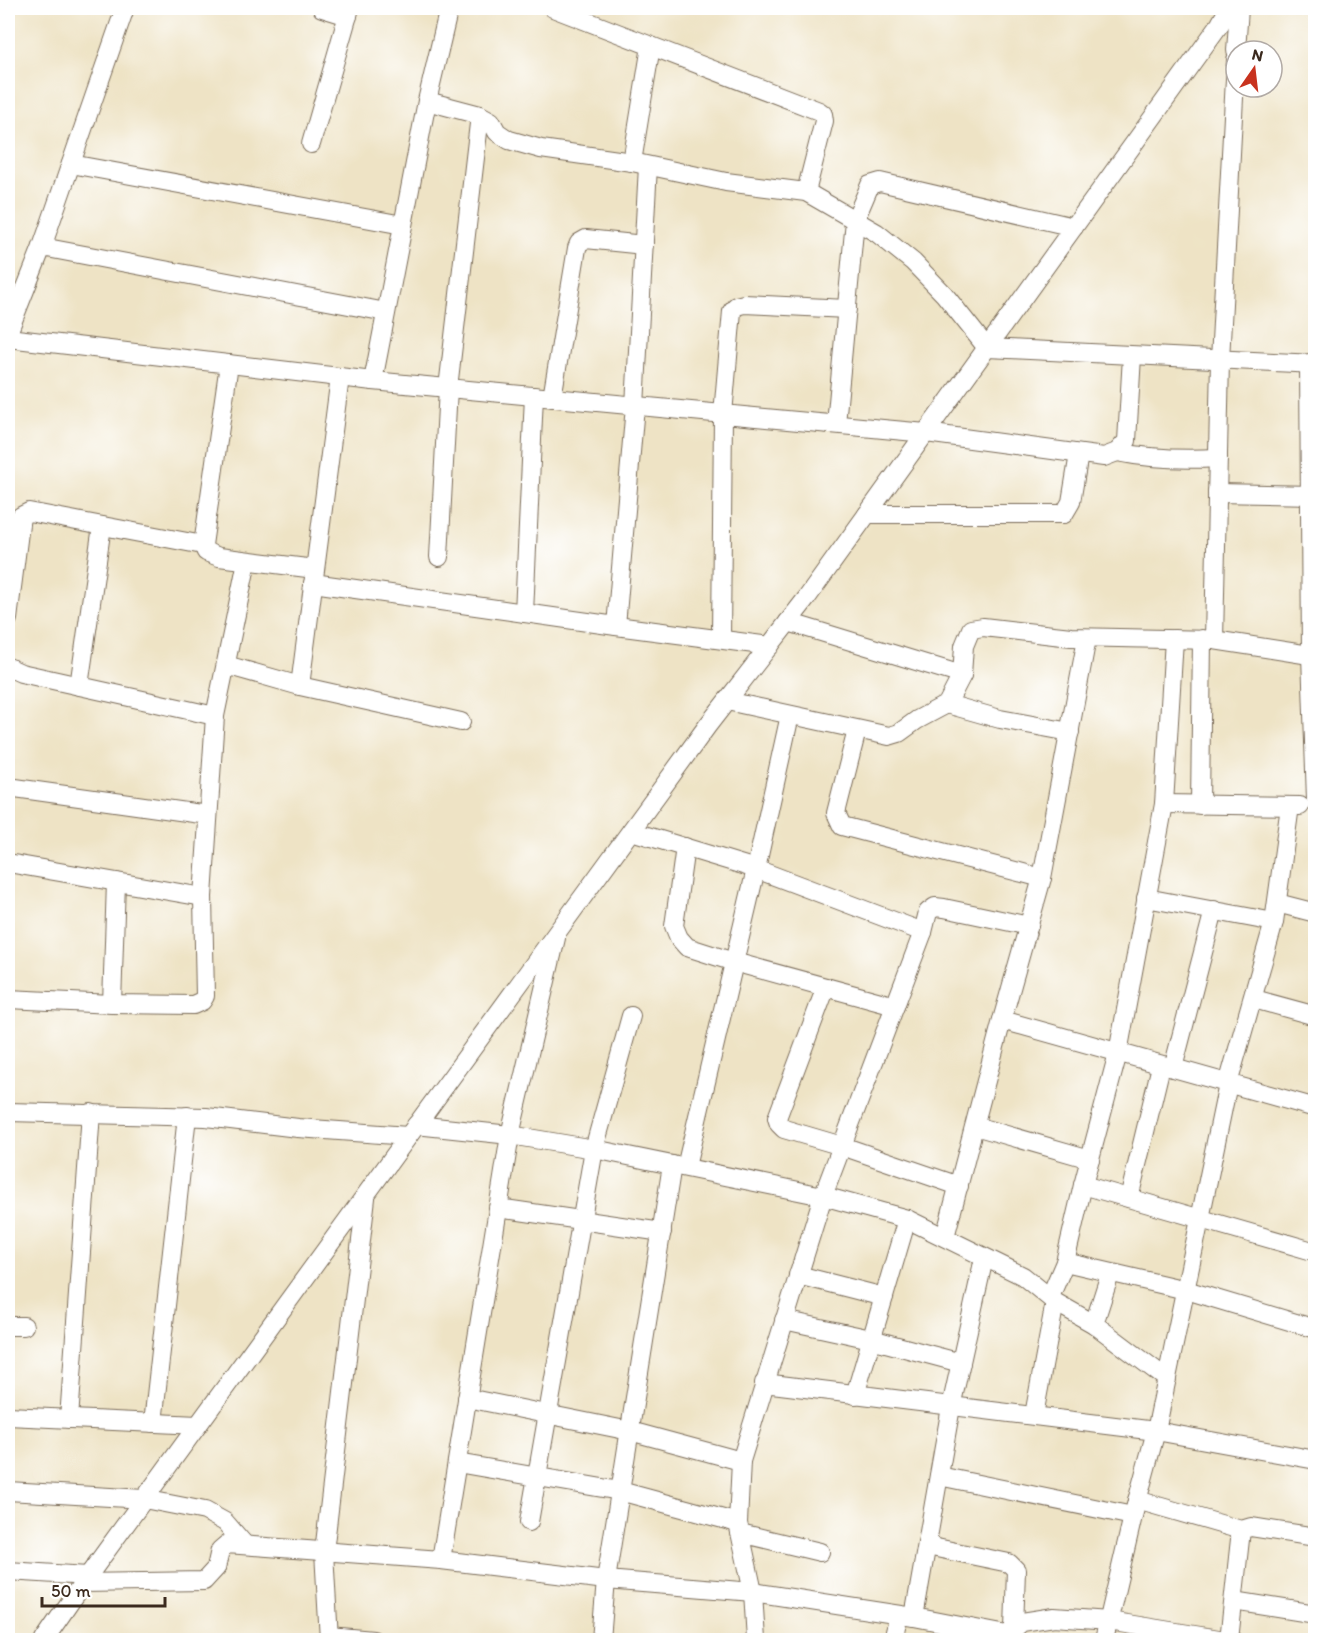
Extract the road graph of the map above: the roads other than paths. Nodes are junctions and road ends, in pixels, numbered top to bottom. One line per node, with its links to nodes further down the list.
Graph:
1 (125, 8): 14 (street)
2 (322, 8): 7 (street)
3 (450, 8): 11 (street)
4 (553, 8): 9 (street)
5 (1229, 8): 19 (street)
6 (1239, 8): 8 (street)
7 (349, 12): 13 (street)
8 (1237, 39)
9 (651, 46): 15 (street); 16 (street)
10 (1234, 99): 28 (street)
11 (427, 101): 12 (street); 18 (street)
12 (480, 115): 15 (street); 33 (street)
13 (311, 144)
14 (71, 164): 18 (street); 21 (street)
15 (640, 164): 16 (street); 20 (street)
16 (806, 192): 17 (street)
17 (855, 220): 19 (street); 22 (street); 26 (street)
18 (403, 225): 23 (street)
19 (1074, 227): 26 (street)
20 (644, 245): 34 (street); 35 (street)
21 (42, 247): 23 (street); 24 (street)
22 (847, 309): 36 (street); 37 (street)
23 (386, 312): 32 (street)
24 (8, 333)
25 (8, 338): 29 (street)
26 (987, 348): 27 (street); 38 (street)
27 (1132, 356): 28 (street); 39 (street)
28 (1220, 360): 30 (street); 41 (street)
29 (229, 364): 31 (street); 46 (street)
30 (1312, 364): 43 (street)
31 (340, 377): 32 (street); 49 (street)
32 (373, 381): 33 (street)
33 (448, 388): 34 (street); 47 (street)
34 (543, 397): 35 (street); 50 (street)
35 (635, 406): 36 (street); 53 (street)
36 (723, 414): 37 (street); 55 (street)
37 (836, 424): 38 (street)
38 (926, 433): 40 (street); 44 (street)
39 (1117, 452): 40 (street); 41 (street)
40 (1079, 454): 44 (street)
41 (1218, 458): 42 (street)
42 (1217, 494): 43 (street); 57 (street)
43 (1313, 495): 59 (street)
44 (867, 514): 52 (street)
45 (102, 526): 46 (street); 51 (street); 63 (street)
46 (203, 545): 48 (street)
47 (439, 557)
48 (247, 561): 49 (street); 60 (street)
49 (314, 576): 50 (street); 64 (street)
50 (524, 613): 53 (street)
51 (8, 619)
52 (788, 622): 58 (street); 62 (street)
53 (616, 627): 55 (street)
54 (1087, 638): 56 (street); 62 (street); 71 (street)
55 (721, 639): 58 (street)
56 (1174, 639): 57 (street); 74 (street)
57 (1208, 640): 59 (street); 75 (street)
58 (770, 646): 65 (street)
59 (1313, 655): 73 (street)
60 (226, 665): 64 (street); 68 (street)
61 (8, 667): 63 (street)
62 (962, 675): 66 (street)
63 (79, 686): 68 (street)
64 (300, 686): 69 (street)
65 (727, 700): 67 (street); 79 (street)
66 (947, 704): 70 (street); 71 (street)
67 (790, 715): 70 (street); 82 (street)
68 (215, 716): 78 (street)
69 (461, 722)
70 (857, 730): 83 (street)
71 (1070, 732): 83 (street)
72 (8, 787): 78 (street)
73 (1316, 800)
74 (1164, 804): 75 (street); 86 (street)
75 (1200, 805): 77 (street)
76 (1316, 805): 77 (street)
77 (1290, 806): 87 (street)
78 (208, 815): 85 (street)
79 (631, 831): 80 (street); 92 (street)
80 (685, 847): 82 (street); 94 (street)
81 (8, 863): 84 (street)
82 (756, 869): 93 (street); 94 (street)
83 (1042, 878): 91 (street)
84 (116, 882): 85 (street); 98 (street)
85 (203, 897): 98 (street)
86 (1146, 898): 88 (street); 103 (street)
87 (1277, 903): 89 (street); 90 (street)
88 (1214, 910): 90 (street); 104 (street)
89 (1316, 913)
90 (1274, 922): 97 (street)
91 (1029, 926): 93 (street); 102 (street)
92 (558, 931): 111 (street); 112 (street)
93 (923, 932): 99 (street)
94 (734, 962): 95 (street); 116 (street)
95 (826, 987): 99 (street); 113 (street)
96 (8, 999): 98 (street)
97 (1254, 999): 101 (street); 105 (street)
98 (112, 1004)
99 (895, 1006): 113 (street)
100 (631, 1016): 114 (street)
101 (1316, 1016)
102 (1002, 1020): 103 (street); 110 (street)
103 (1118, 1053): 104 (street); 115 (street)
104 (1167, 1067): 105 (street); 121 (street)
105 (1228, 1084): 106 (street); 123 (street)
106 (1316, 1108)
107 (8, 1112): 108 (street)
108 (91, 1113): 109 (street); 149 (street)
109 (187, 1116): 111 (street); 150 (street)
110 (975, 1126): 115 (street); 118 (street)
111 (412, 1131): 112 (street); 119 (street)
112 (510, 1135): 114 (street); 122 (street)
113 (842, 1146): 118 (street); 120 (street)
114 (594, 1149): 116 (street); 125 (street)
115 (1090, 1159): 117 (street)
116 (679, 1166): 120 (street); 126 (street)
117 (1083, 1185): 121 (street); 130 (street)
118 (959, 1186): 127 (street)
119 (366, 1194): 151 (street); 169 (street)
120 (823, 1197): 124 (street); 132 (street)
121 (1129, 1198): 123 (street)
122 (498, 1208): 125 (street); 144 (street)
123 (1200, 1217): 128 (street); 133 (street)
124 (908, 1219): 127 (street); 134 (street)
125 (582, 1221): 126 (street); 146 (street)
126 (662, 1232): 152 (street)
127 (945, 1237): 129 (street)
128 (1316, 1252)
129 (984, 1258): 135 (street); 140 (street)
130 (1065, 1262): 131 (street); 135 (street)
131 (1110, 1274): 133 (street); 137 (street)
132 (798, 1275): 134 (street); 136 (street)
133 (1186, 1290): 138 (street); 141 (street)
134 (884, 1297): 139 (street)
135 (1053, 1299): 137 (street); 147 (street)
136 (784, 1320): 139 (street); 142 (street)
137 (1094, 1324): 141 (street)
138 (1316, 1329)
139 (871, 1339): 140 (street); 143 (street)
140 (961, 1363): 145 (street)
141 (1167, 1379): 153 (street)
142 (764, 1383): 143 (street); 155 (street)
143 (855, 1395): 145 (street)
144 (467, 1398): 146 (street); 156 (street)
145 (951, 1407): 147 (street); 158 (street)
146 (548, 1414): 152 (street); 157 (street)
147 (1034, 1415): 153 (street)
148 (8, 1416): 149 (street)
149 (69, 1419): 150 (street)
150 (153, 1423): 151 (street)
151 (198, 1425): 161 (street)
152 (630, 1431): 155 (street); 160 (street)
153 (1156, 1431): 154 (street); 162 (street)
154 (1316, 1460)
155 (741, 1461): 164 (street)
156 (457, 1463): 157 (street); 171 (street)
157 (537, 1476): 160 (street); 163 (street)
158 (939, 1476): 162 (street); 168 (street)
159 (8, 1491): 161 (street)
160 (620, 1491): 164 (street); 174 (street)
161 (144, 1499): 167 (street); 173 (street)
162 (1135, 1508): 165 (street); 179 (street)
163 (529, 1522)
164 (739, 1528): 170 (street); 175 (street)
165 (1241, 1530): 166 (street); 176 (street)
166 (1316, 1538)
167 (245, 1545): 169 (street); 173 (street)
168 (927, 1546): 178 (street); 180 (street)
169 (324, 1552): 171 (street); 181 (street)
170 (820, 1552)
171 (441, 1560): 174 (street)
172 (8, 1571): 173 (street)
173 (85, 1579): 183 (street)
174 (606, 1580): 175 (street); 185 (street)
175 (753, 1592): 178 (street); 186 (street)
176 (1234, 1601): 177 (street); 189 (street)
177 (1316, 1614)
178 (907, 1616): 180 (street); 187 (street)
179 (1109, 1621): 180 (street); 182 (street); 188 (street)
180 (1008, 1635)
181 (329, 1638): 184 (street)
182 (1199, 1639): 189 (street)
183 (44, 1641)
184 (373, 1641)
185 (602, 1641)
186 (756, 1641)
187 (893, 1641)
188 (1104, 1641)
189 (1227, 1641)

